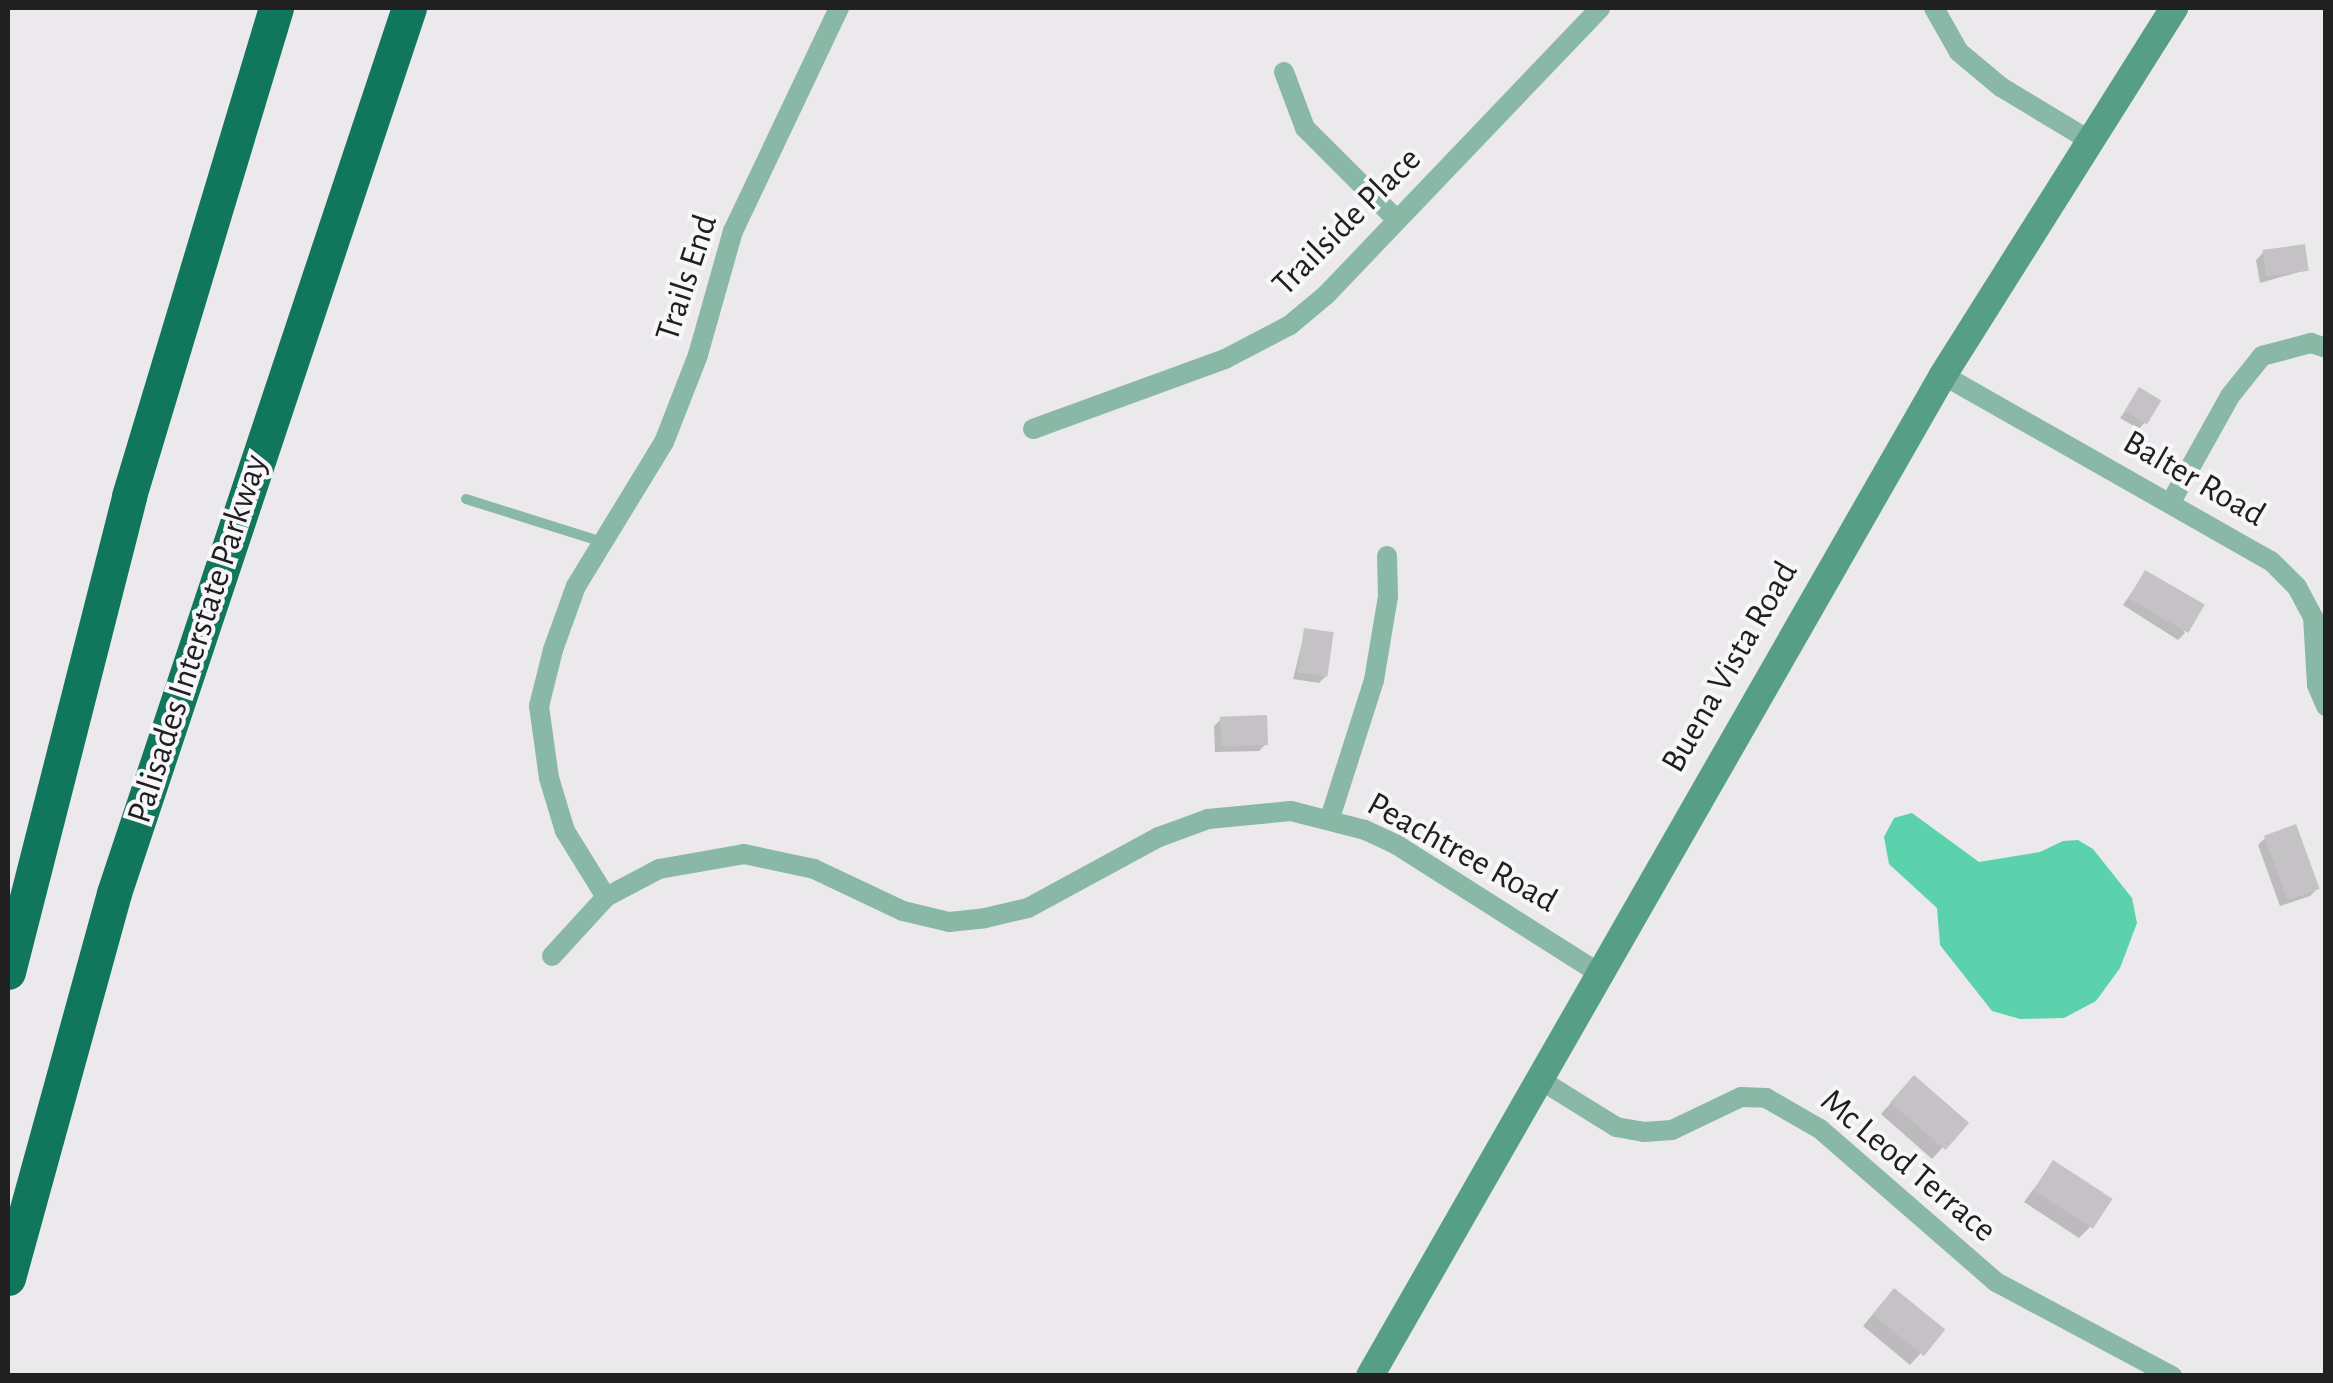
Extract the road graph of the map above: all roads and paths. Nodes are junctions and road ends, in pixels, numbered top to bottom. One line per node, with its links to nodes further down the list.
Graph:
1 (276, 8): 21 (highway)
2 (409, 8): 24 (highway, Palisades Interstate Parkway)
3 (838, 8): 15 (street, Trails End)
4 (1600, 8): 9 (street, Trailside Place)
5 (1934, 8): 8 (street)
6 (2174, 8): 8 (street, Buena Vista Road)
7 (1284, 72): 9 (street)
8 (2092, 142): 11 (street, Buena Vista Road)
9 (1397, 220): 12 (street, Trailside Place)
10 (2326, 348): 14 (street)
11 (1942, 375): 14 (street, Balter Road); 22 (street, Buena Vista Road)
12 (1033, 429)
13 (466, 499): 15 (lane)
14 (2171, 502): 17 (street, Balter Road)
15 (602, 542): 19 (street, Trails End)
16 (1387, 556): 18 (street)
17 (2326, 706)
18 (1330, 818): 19 (street, Peachtree Road); 22 (street, Peachtree Road)
19 (606, 897): 20 (street, Peachtree Road)
20 (552, 956)
21 (8, 972)
22 (1599, 973): 23 (street, Buena Vista Road)
23 (1540, 1079): 25 (street, Buena Vista Road); 26 (street, Mc Leod Terrace)
24 (8, 1278)
25 (1370, 1376)
26 (2172, 1376)

